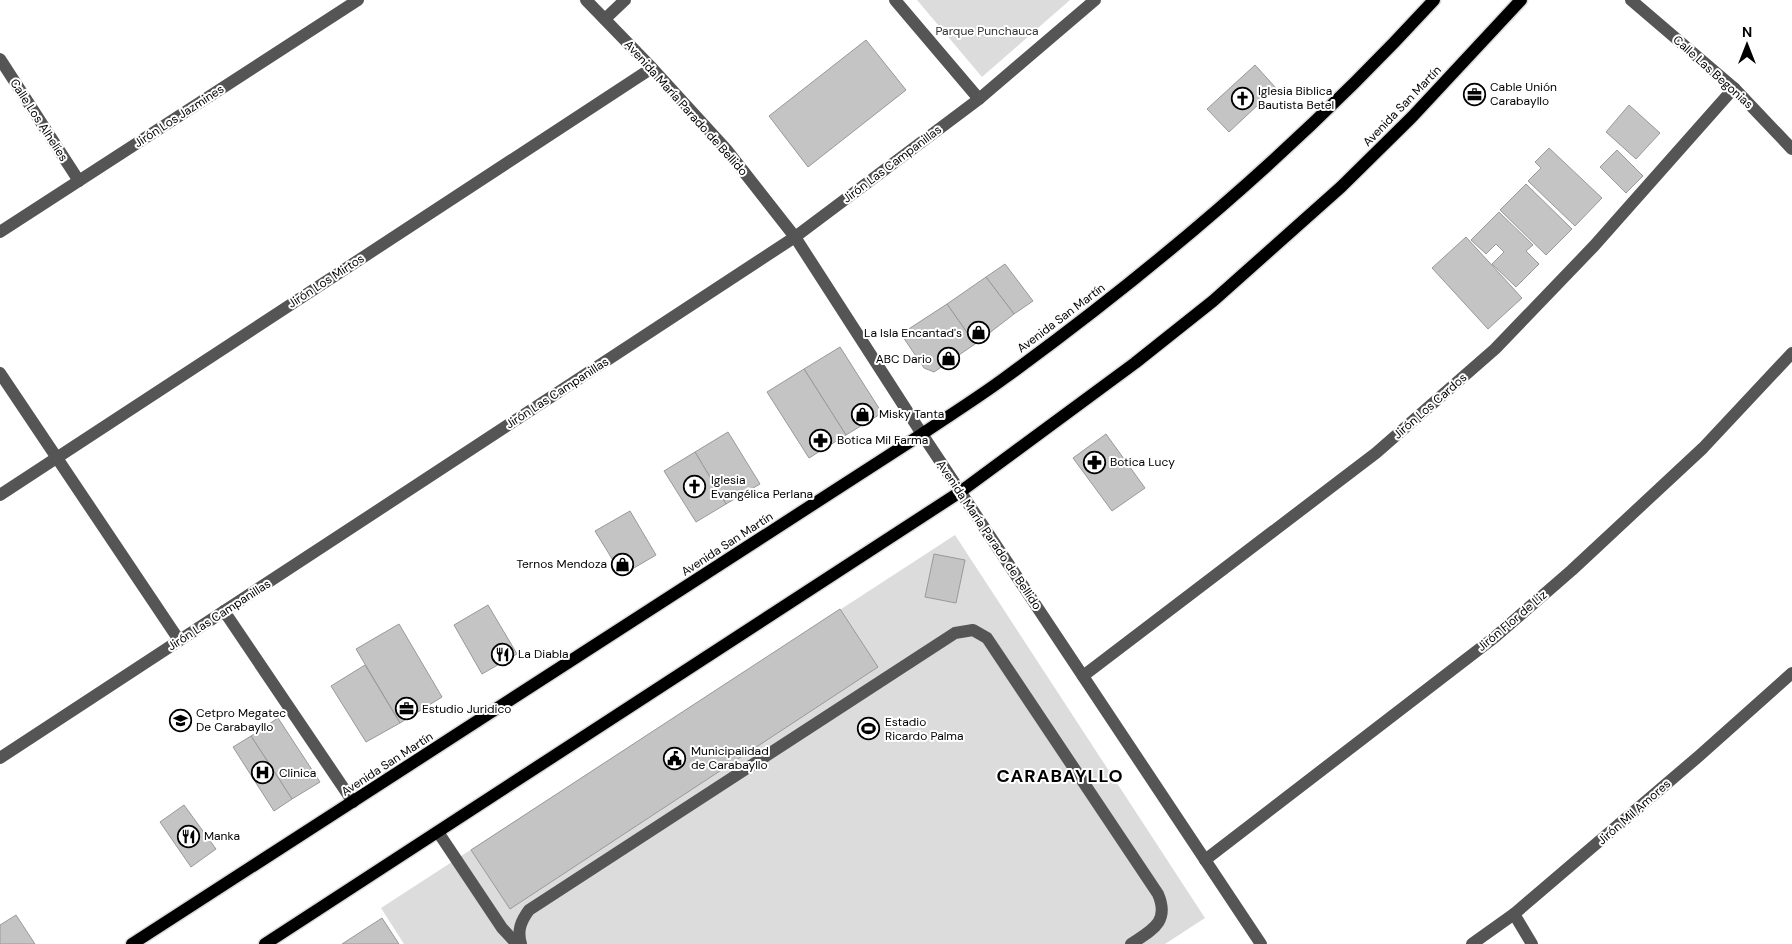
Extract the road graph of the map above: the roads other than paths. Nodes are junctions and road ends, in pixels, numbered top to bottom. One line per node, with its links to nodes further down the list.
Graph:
1 (358, 0): 15 (street, Jirón Los Jazmines)
2 (586, 0): 9 (street, Avenida María Parado de Bellido)
3 (625, 0): 9 (street)
4 (896, 0): 13 (street)
5 (1095, 0): 13 (street, Jirón Las Campanillas)
6 (1434, 0): 20 (main road, Avenida San Martín)
7 (1521, 0): 22 (main road, Avenida San Martín)
8 (1631, 0): 12 (street, Calle Las Begonias)
9 (605, 19): 11 (street, Avenida María Parado de Bellido)
10 (0, 58): 15 (street, Calle Los Alhelíes)
11 (652, 68): 17 (street, Avenida María Parado de Bellido); 21 (street, Jirón Los Mirtos)
12 (1734, 88): 14 (street, Calle Las Begonias); 27 (street, Jirón Los Cardos)
13 (979, 100): 17 (street, Jirón Las Campanillas)
14 (1792, 149)
15 (79, 181): 16 (street, Jirón Los Jazmines)
16 (0, 232)
17 (795, 236): 20 (street, Avenida María Parado de Bellido); 24 (street, Jirón Las Campanillas)
18 (1792, 353): 31 (street, Jirón Flor de Liz)
19 (0, 373): 21 (street)
20 (922, 434): 22 (street, Avenida María Parado de Bellido); 29 (main road, Avenida San Martín)
21 (57, 458): 23 (street, Jirón Los Mirtos); 25 (street)
22 (960, 492): 27 (street, Avenida María Parado de Bellido); 30 (main road, Avenida San Martín)
23 (0, 495)
24 (224, 611): 25 (street, Jirón Las Campanillas); 29 (street)
25 (179, 640): 28 (street, Jirón Las Campanillas)
26 (1792, 673): 32 (street, Jirón Mil Amores)
27 (1083, 676): 31 (street, Avenida María Parado de Bellido)
28 (0, 758)
29 (353, 802): 33 (main road, Avenida San Martín)
30 (438, 832): 35 (main road, Avenida San Martín); 36 (street)
31 (1205, 860): 39 (street, Avenida María Parado de Bellido)
32 (1514, 914): 40 (street, Jirón Mil Amores); 41 (street)
33 (147, 940): 34 (main road, Avenida San Martín)
34 (132, 944)
35 (265, 944)
36 (517, 944)
37 (521, 944): 38 (street)
38 (1130, 944)
39 (1261, 944)
40 (1472, 944)
41 (1532, 944)

